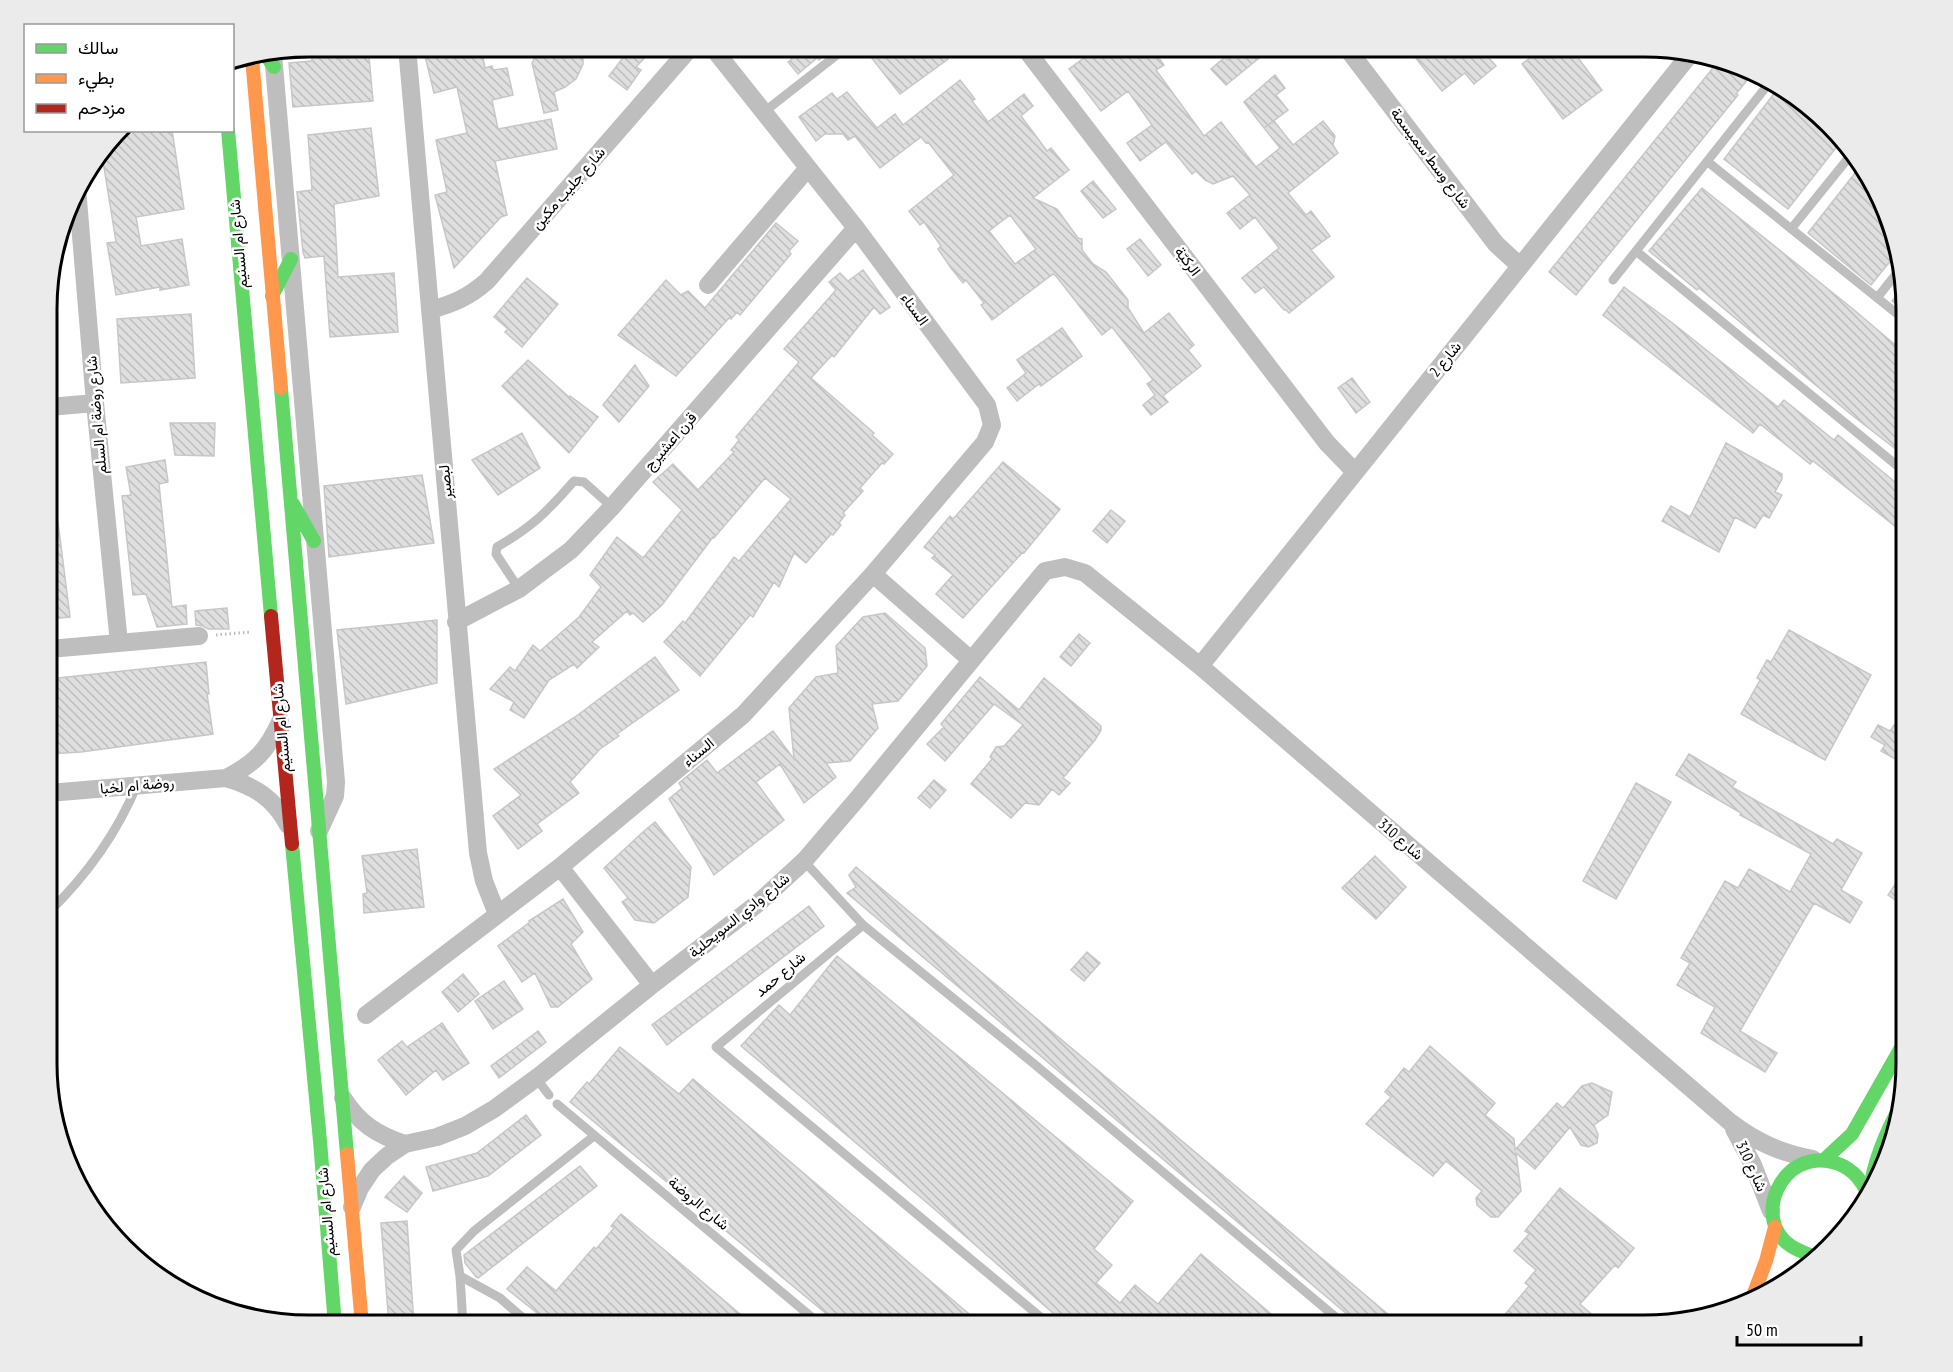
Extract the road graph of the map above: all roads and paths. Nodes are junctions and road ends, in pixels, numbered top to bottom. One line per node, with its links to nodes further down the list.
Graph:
1 (408, 57): 27 (street, لبصير)
2 (682, 57): 27 (street, شارع جليب مكين)
3 (720, 57): 11 (street, السناء)
4 (834, 57): 11 (lane)
5 (1032, 57): 32 (street, الركيّة)
6 (1354, 57): 21 (street, شارع وسط سميسمة)
7 (271, 60): 20 (street)
8 (1685, 60): 21 (street, شارع 2)
9 (252, 64): 25 (main road, شارع ام السنيم)
10 (1765, 88): 14 (lane)
11 (764, 112): 15 (street, السناء)
12 (228, 132): 40 (main road, شارع ام السنيم)
13 (1847, 159): 18 (lane)
14 (1708, 162): 18 (lane); 19 (lane)
15 (808, 168): 17 (street, السناء); 24 (street)
16 (79, 207): 29 (street, شارع روضة ام السلم)
17 (856, 228): 34 (street, قرن اعشيرج); 37 (street, السناء)
18 (1791, 230): 26 (lane)
19 (1636, 251): 23 (lane); 31 (lane)
20 (291, 259): 25 (main road); 35 (street)
21 (1520, 266): 32 (street, شارع 2)
22 (1894, 277): 26 (lane)
23 (1613, 280)
24 (708, 285)
25 (272, 296): 33 (main road, شارع ام السنيم)
26 (1877, 298): 28 (lane)
27 (430, 310): 39 (street, لبصير)
28 (1896, 313)
29 (95, 403): 30 (street); 42 (street, شارع روضة ام السلم)
30 (57, 405)
31 (1896, 464)
32 (1355, 472): 45 (street, شارع 2)
33 (290, 498): 35 (main road); 51 (main road, شارع ام السنيم)
34 (612, 507): 38 (street, قرن اعشيرج); 38 (lane)
35 (314, 541): 51 (street)
36 (1065, 567): 44 (street, شارع وادي السويحلية); 45 (street, شارع 310)
37 (873, 574): 44 (street); 53 (street, السناء)
38 (519, 589): 39 (street, قرن اعشيرج)
39 (456, 622): 55 (street, لبصير)
40 (273, 630): 41 (path); 46 (main road, شارع ام السنيم)
41 (199, 636): 42 (street)
42 (119, 643): 43 (street)
43 (57, 649)
44 (971, 660): 52 (street, شارع وادي السويحلية)
45 (1200, 666): 64 (street, شارع 310)
46 (280, 722): 47 (street, روضة ام لخبا); 50 (main road, شارع ام السنيم)
47 (226, 777): 48 (street, روضة ام لخبا); 50 (street, روضة ام لخبا)
48 (137, 785): 49 (street, روضة ام لخبا); 54 (lane)
49 (57, 792)
50 (291, 831): 76 (main road, شارع ام السنيم)
51 (318, 832): 61 (main road, شارع ام السنيم)
52 (804, 861): 56 (lane); 57 (street, شارع وادي السويحلية)
53 (560, 867): 55 (street, السناء); 57 (street)
54 (57, 904)
55 (497, 914): 58 (street, السناء)
56 (863, 925): 81 (lane, شارع حمد); 82 (lane)
57 (652, 985): 60 (street, شارع وادي السويحلية)
58 (366, 1015)
59 (1896, 1057): 68 (main road)
60 (536, 1078): 62 (lane); 67 (street, شارع وادي السويحلية)
61 (341, 1095): 67 (street); 71 (main road, شارع ام السنيم)
62 (549, 1095)
63 (557, 1104): 66 (lane, شارع الروضة)
64 (1730, 1122): 68 (street, شارع 310); 72 (street, شارع 310)
65 (1887, 1131): 69 (main road)
66 (594, 1136): 74 (lane); 80 (lane, شارع الروضة)
67 (405, 1144): 71 (street, شارع وادي السويحلية)
68 (1820, 1160): 70 (main road); 72 (main road)
69 (1874, 1167)
70 (1863, 1186)
71 (352, 1207): 77 (main road, شارع ام السنيم)
72 (1773, 1219): 73 (main road); 75 (main road)
73 (1808, 1255)
74 (460, 1276): 78 (lane); 79 (lane)
75 (1755, 1289)
76 (334, 1315)
77 (361, 1315)
78 (462, 1315)
79 (520, 1315)
80 (809, 1315)
81 (1038, 1315)
82 (1333, 1315)

